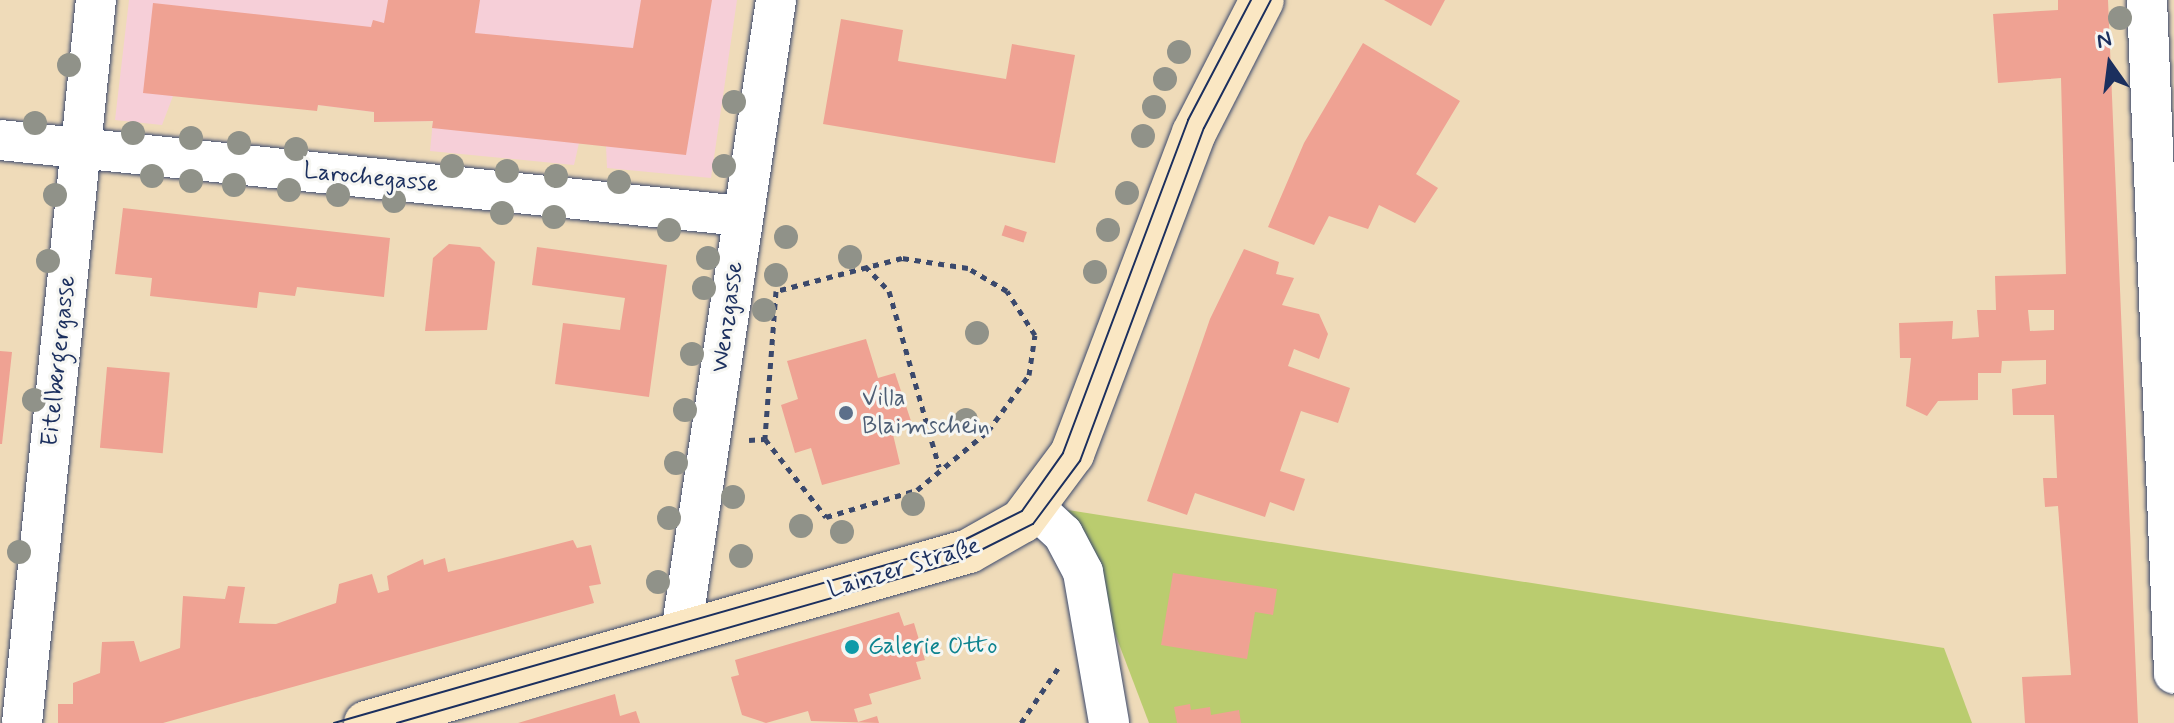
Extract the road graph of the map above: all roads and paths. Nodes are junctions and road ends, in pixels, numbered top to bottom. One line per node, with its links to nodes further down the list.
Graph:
1 (96, 0): 7 (street, Eitelbergergasse)
2 (776, 0): 8 (street, Wenzgasse)
3 (1262, 0): 13 (main road, Lainzer Straße)
4 (2147, 0): 5 (street)
5 (2162, 71): 16 (street)
6 (0, 140): 7 (street, Larochegasse)
7 (80, 148): 8 (street, Larochegasse); 17 (street, Eitelbergergasse)
8 (742, 216): 11 (street, Wenzgasse)
9 (865, 266): 10 (path); 12 (path); 12 (path)
10 (765, 439): 11 (path); 12 (path)
11 (710, 441): 15 (street, Wenzgasse)
12 (939, 467)
13 (1036, 509): 14 (street); 15 (main road, Lainzer Straße)
14 (1092, 620): 19 (path); 20 (street)
15 (681, 633): 18 (main road, Lainzer Straße)
16 (2174, 673)
17 (22, 723)
18 (366, 723)
19 (1021, 723)
20 (1109, 723)

